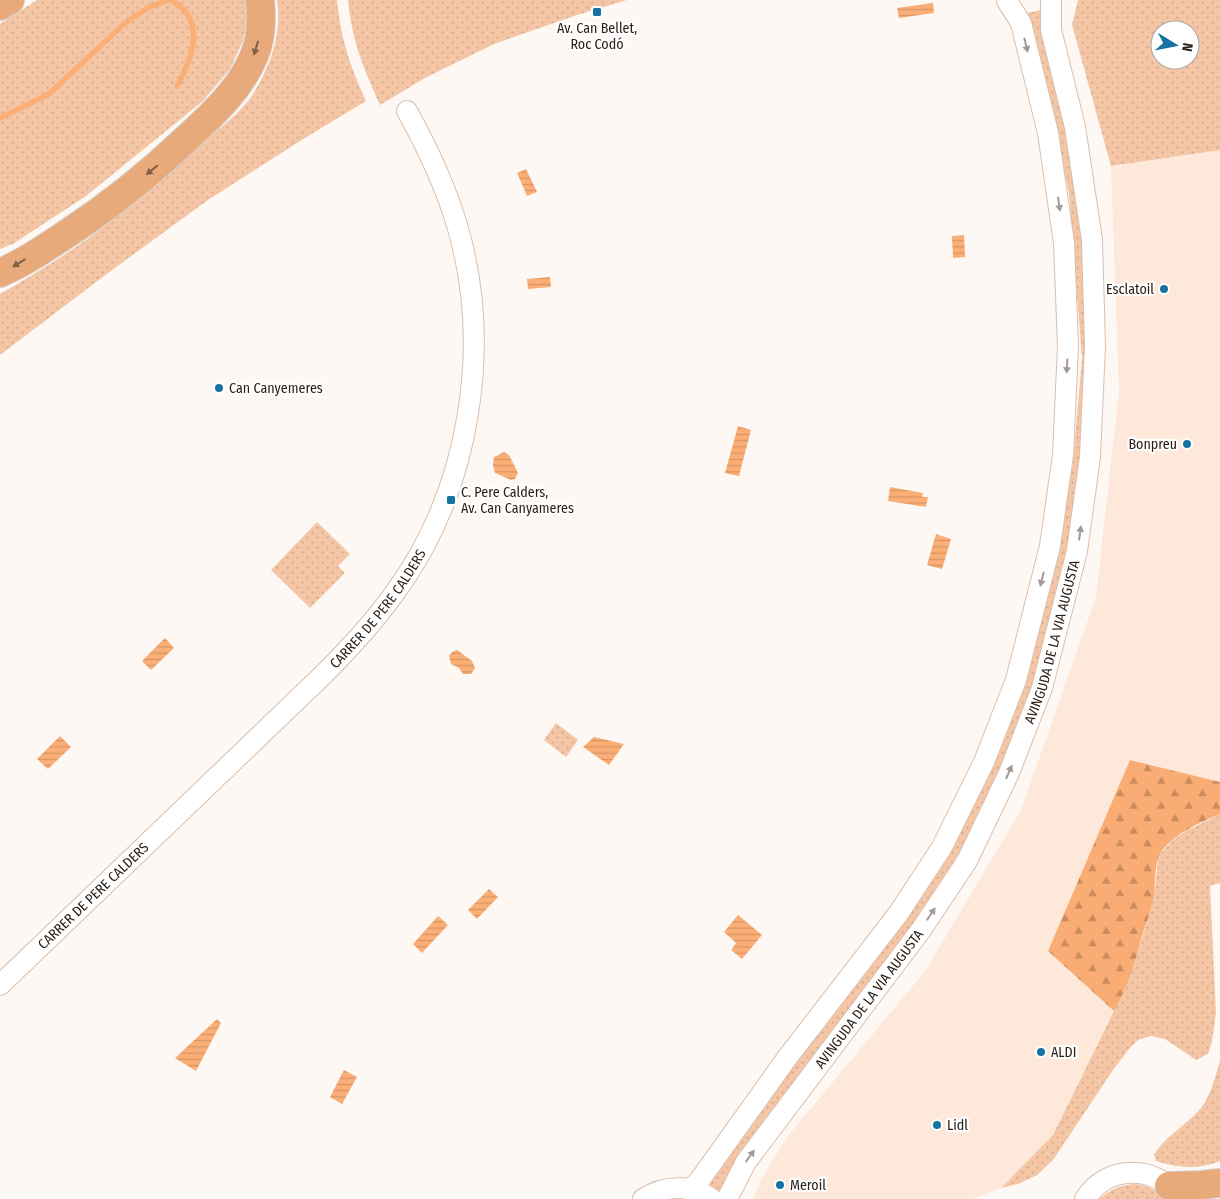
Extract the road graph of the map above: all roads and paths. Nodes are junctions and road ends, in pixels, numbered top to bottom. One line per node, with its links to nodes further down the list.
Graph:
1 (10, 0): 5 (highway)
2 (260, 0): 7 (highway, one-way to 7)
3 (1012, 0): 10 (street, AVINGUDA DE LA VIA AUGUSTA, one-way to 10)
4 (1051, 0): 14 (street, AVINGUDA DE LA VIA AUGUSTA, one-way to 4)
5 (0, 6)
6 (407, 110): 8 (street, CARRER DE PERE CALDERS)
7 (0, 273)
8 (0, 985)
9 (1220, 1183): 11 (highway)
10 (690, 1189): 12 (street); 13 (street)
11 (1175, 1192): 15 (street)
12 (644, 1199)
13 (712, 1199)
14 (727, 1199)
15 (1085, 1199)

